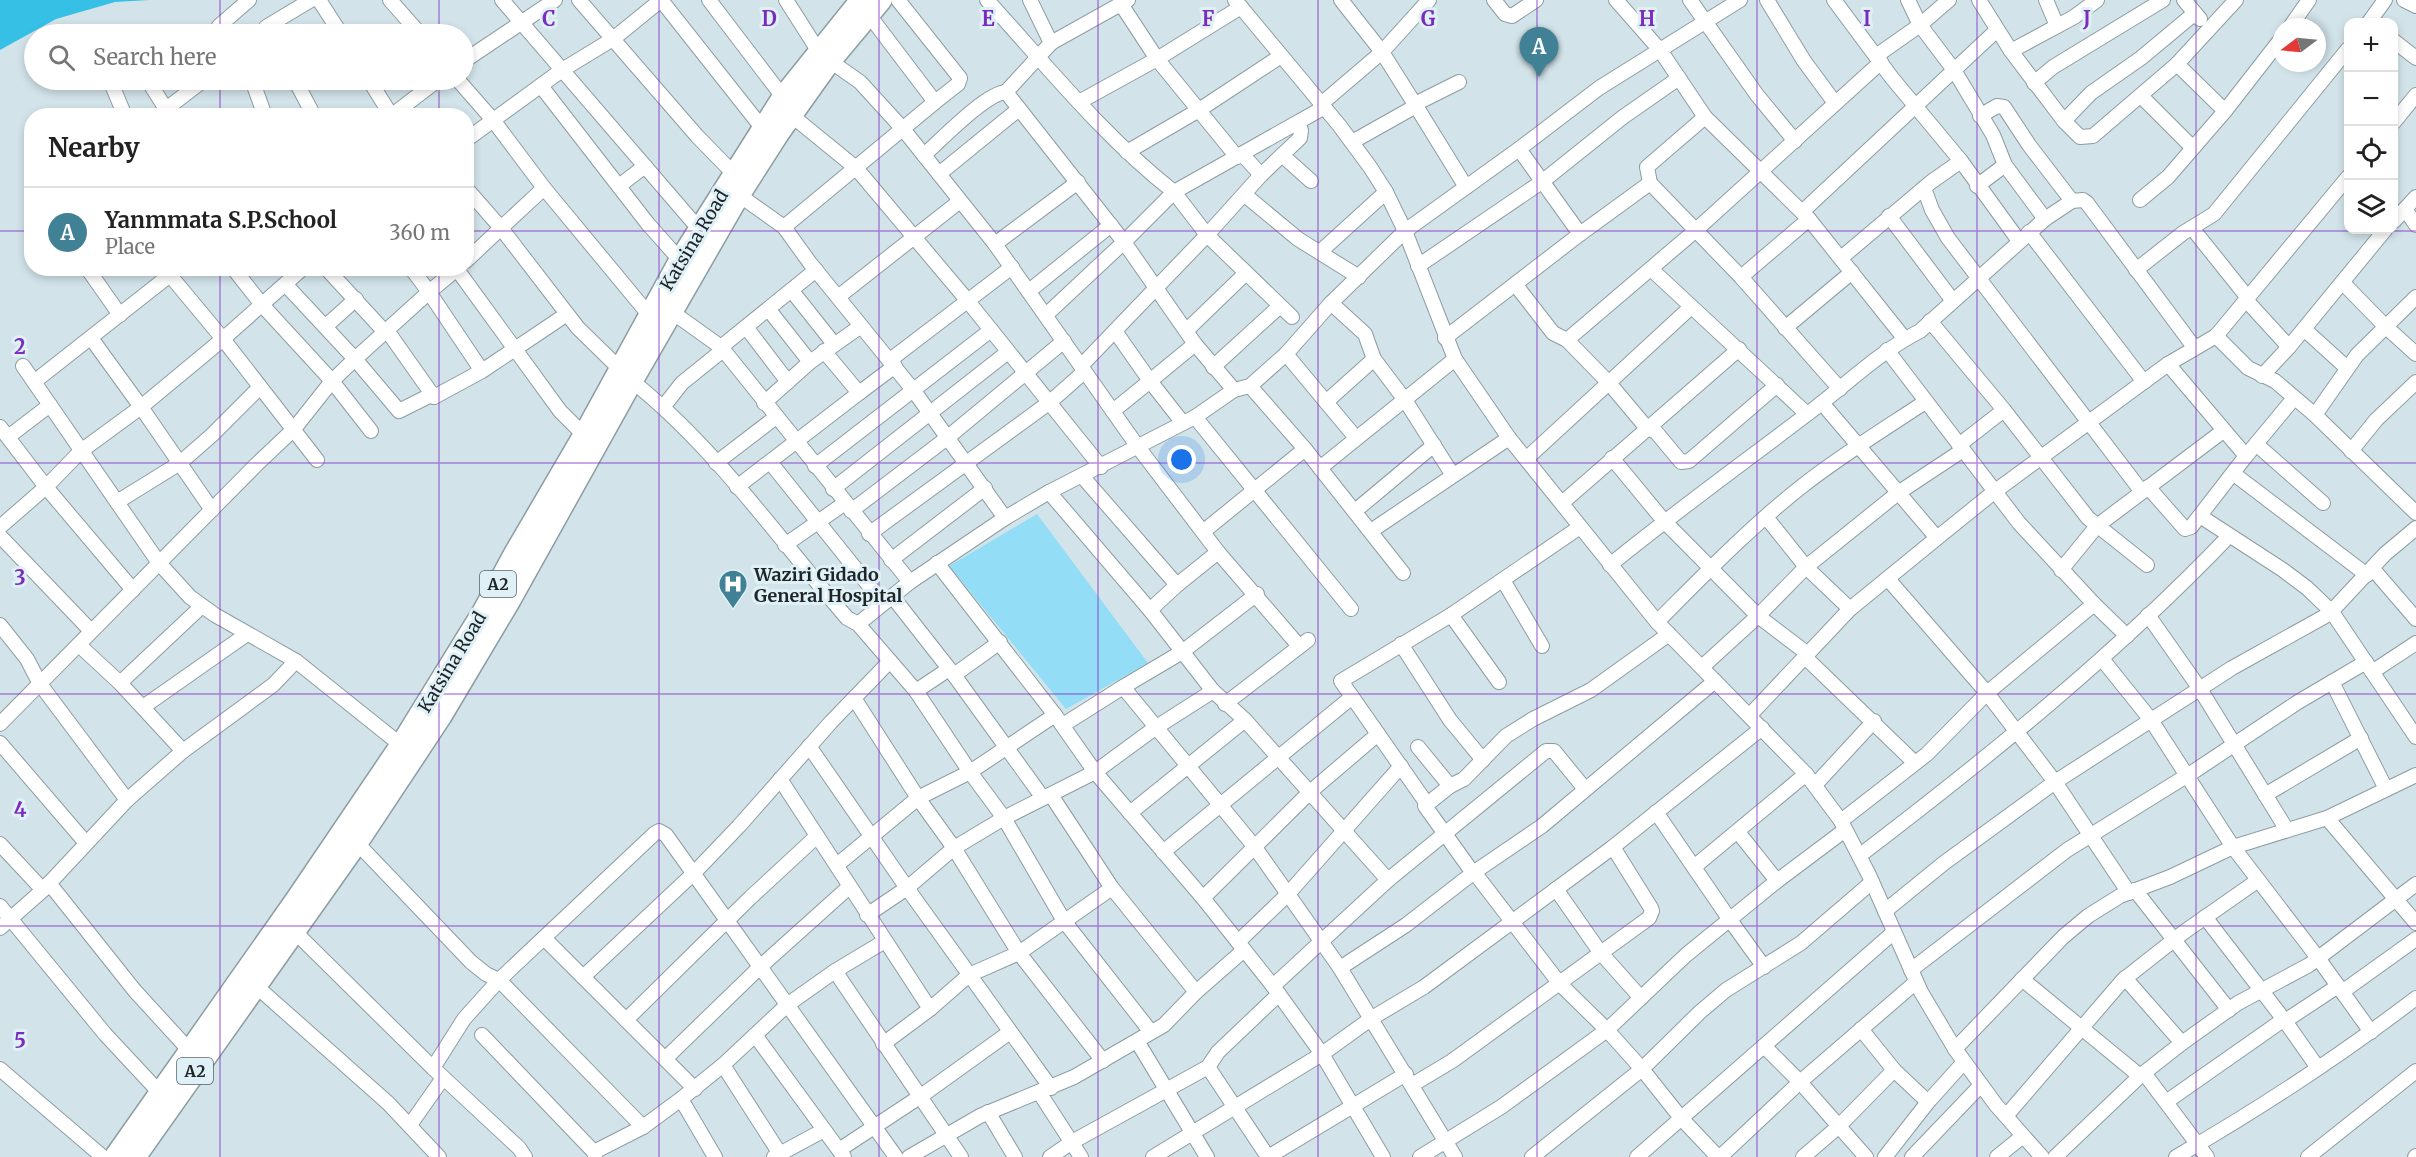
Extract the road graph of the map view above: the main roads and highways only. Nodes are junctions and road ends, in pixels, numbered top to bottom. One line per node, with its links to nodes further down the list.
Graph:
1 (870, 5): 2 (highway, Katsina Road / A2)
2 (787, 106): 3 (highway, Katsina Road / A2); 3 (highway, Katsina Road / A2)
3 (626, 375): 4 (highway, Katsina Road / A2); 5 (highway, Katsina Road / A2)
4 (116, 1157)
5 (135, 1157)

